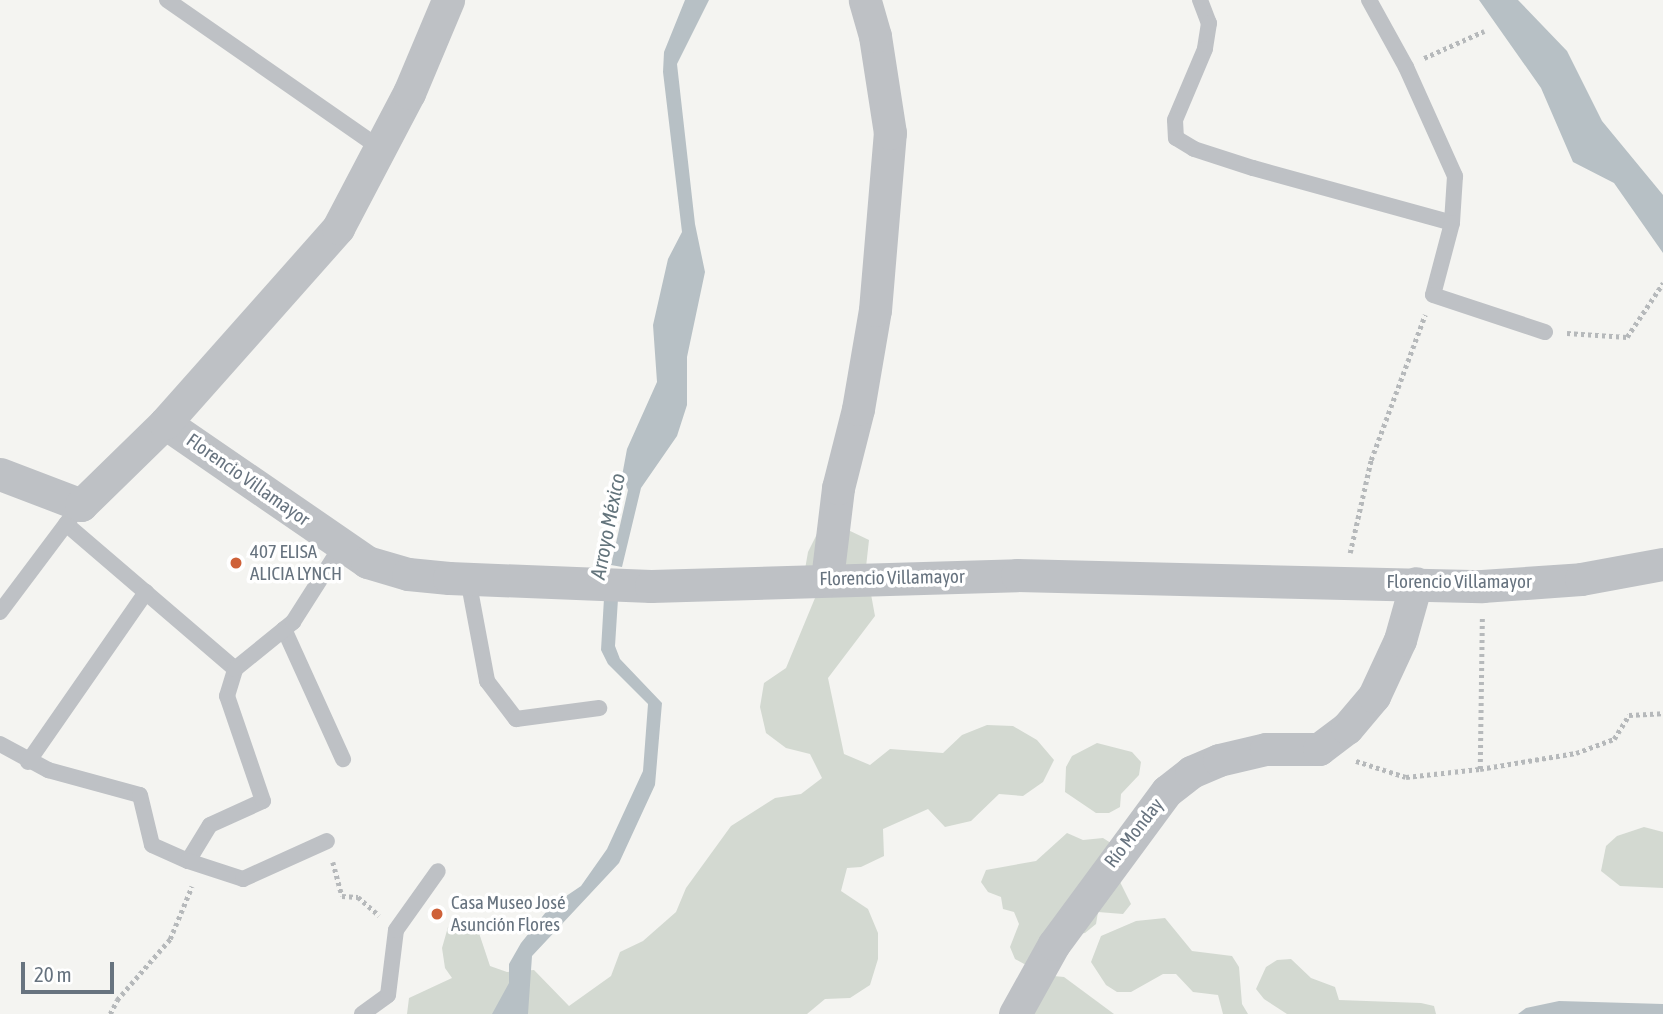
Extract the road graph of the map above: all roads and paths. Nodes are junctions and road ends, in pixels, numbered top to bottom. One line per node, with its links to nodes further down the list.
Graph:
1 (167, 0): 8 (lane)
2 (448, 0): 8 (street)
3 (865, 0): 19 (street)
4 (1200, 0): 9 (lane)
5 (1372, 1): 7 (lane)
6 (1484, 31): 7 (path)
7 (1406, 67): 9 (lane)
8 (380, 148): 13 (street)
9 (1452, 223): 11 (lane)
10 (1663, 283): 12 (path)
11 (1433, 295): 12 (lane); 20 (path)
12 (1545, 332)
13 (165, 423): 15 (street); 16 (street, Florencio Villamayor)
14 (0, 474): 15 (street)
15 (73, 515): 23 (lane); 24 (lane)
16 (342, 545): 18 (street, Florencio Villamayor); 25 (lane)
17 (1663, 564): 22 (street, Florencio Villamayor)
18 (468, 579): 19 (street, Florencio Villamayor); 27 (lane)
19 (827, 579): 20 (street, Florencio Villamayor)
20 (1344, 581): 21 (street, Florencio Villamayor)
21 (1416, 583): 22 (street, Florencio Villamayor); 30 (street)
22 (1482, 586): 33 (path)
23 (146, 592): 26 (lane); 32 (lane)
24 (0, 612)
25 (284, 629): 26 (lane); 31 (lane)
26 (235, 669): 35 (lane)
27 (599, 708)
28 (1663, 713): 33 (path)
29 (0, 744): 32 (lane)
30 (1320, 748): 33 (path); 40 (street, Río Monday)
31 (343, 759)
32 (28, 762): 35 (lane)
33 (1480, 769)
34 (327, 841): 35 (lane); 37 (path)
35 (194, 863): 38 (path)
36 (438, 871): 37 (lane)
37 (396, 930): 39 (lane)
38 (110, 1014)
39 (362, 1014)
40 (1015, 1014)

